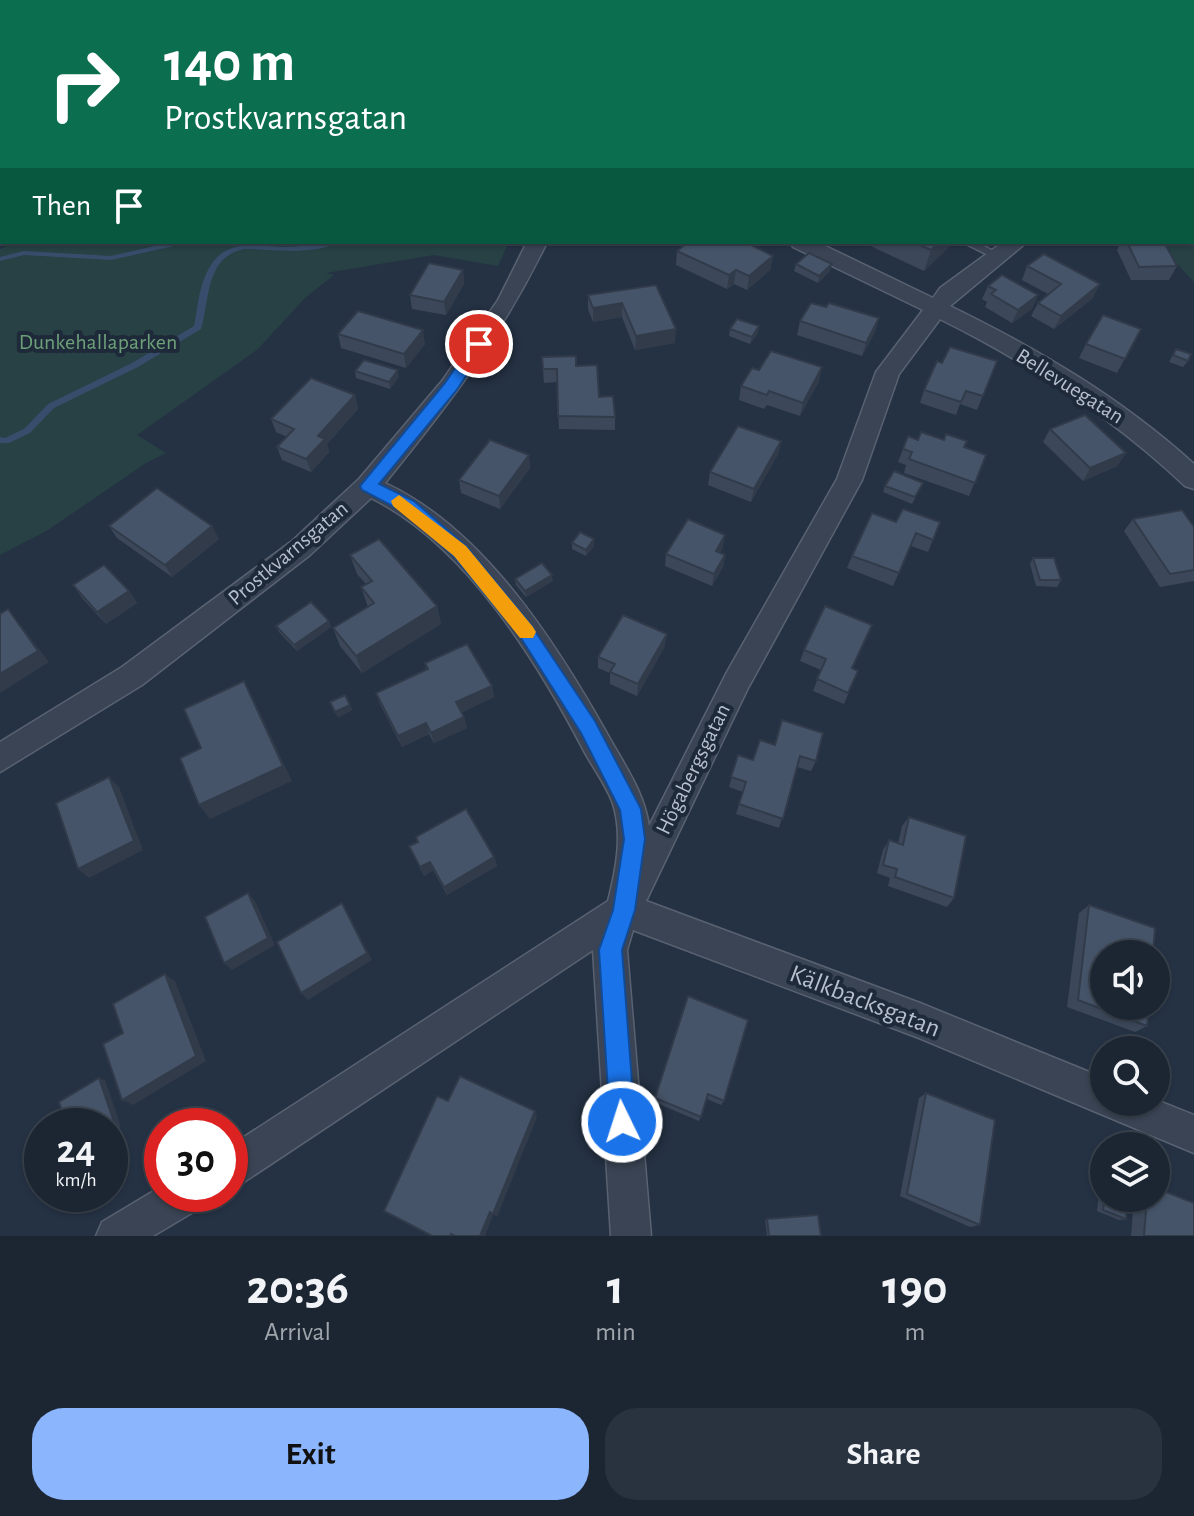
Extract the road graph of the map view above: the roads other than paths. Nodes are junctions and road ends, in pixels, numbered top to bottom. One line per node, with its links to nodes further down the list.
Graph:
1 (536, 244): 7 (street, Prostkvarnsgatan)
2 (804, 244): 5 (street, Bellevuegatan)
3 (978, 244): 4 (lane)
4 (1007, 249): 5 (street, Högabergsgatan)
5 (935, 309): 6 (street, Bellevuegatan); 9 (street, Högabergsgatan)
6 (1194, 479)
7 (368, 486): 8 (street, Prostkvarnsgatan); 9 (street)
8 (0, 758)
9 (624, 910): 10 (street, Kälkbacksgatan); 13 (street); 16 (street)
10 (1090, 1091)
11 (1150, 1116): 12 (street)
12 (1194, 1134)
13 (248, 1156)
14 (156, 1212): 15 (street)
15 (116, 1236)
16 (631, 1236)

